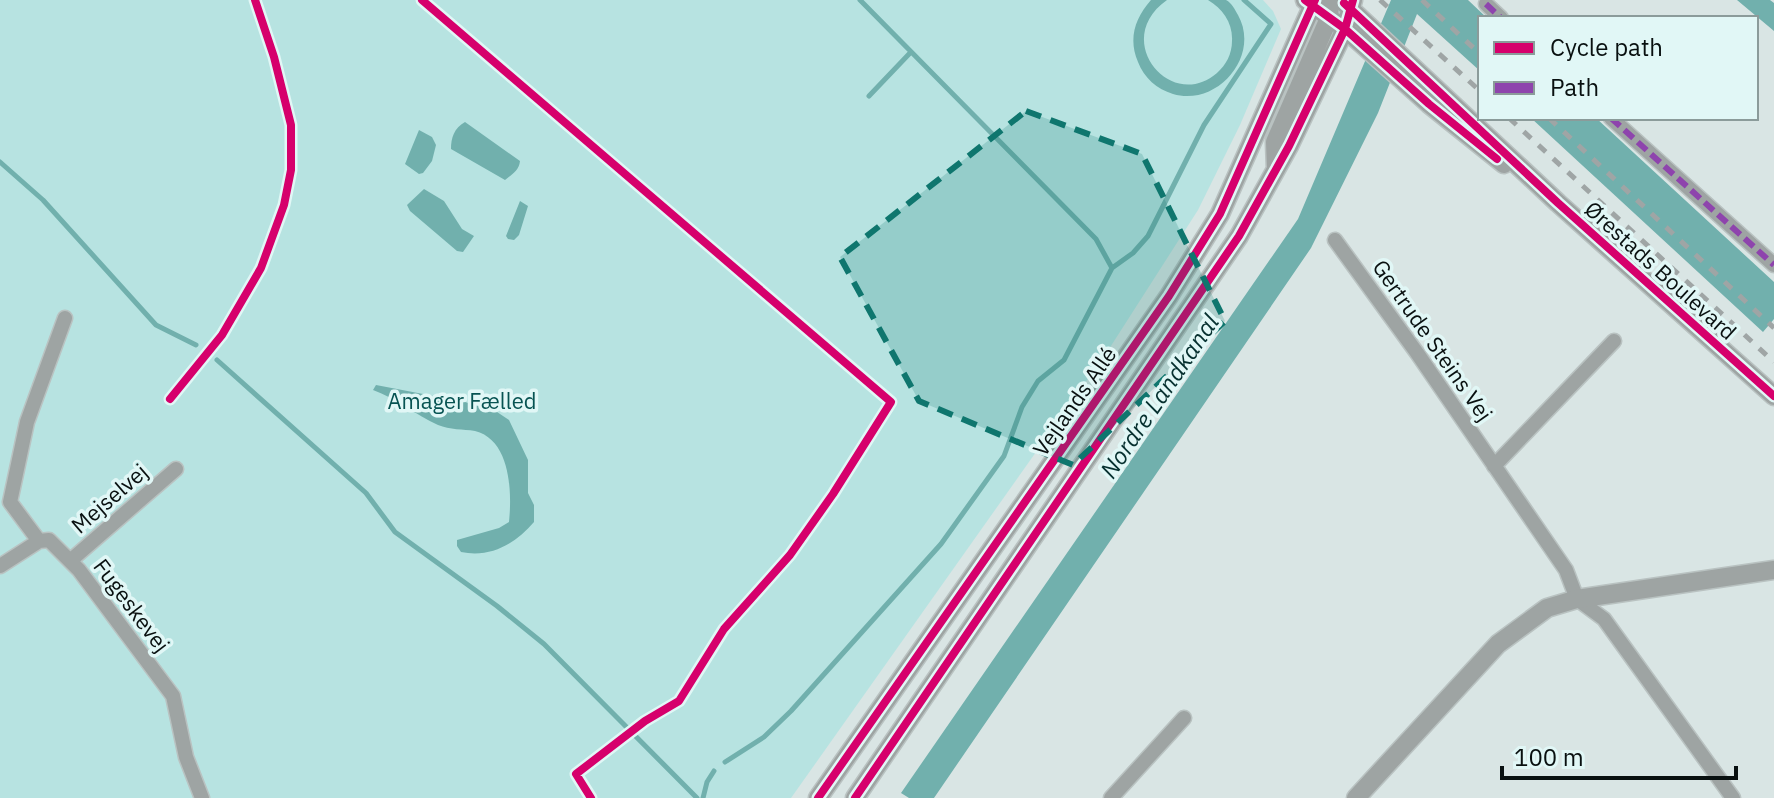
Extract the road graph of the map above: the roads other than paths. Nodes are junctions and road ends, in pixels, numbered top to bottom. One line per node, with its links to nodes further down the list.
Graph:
1 (1330, 4): 4 (street, Ørestads Boulevard); 5 (street, Ørestads Boulevard); 7 (street); 22 (street, Vejlands Allé)
2 (1486, 4): 3 (street)
3 (1499, 16)
4 (1345, 29): 5 (street, Ørestads Boulevard); 7 (street, Vejlands Allé)
5 (1372, 40): 12 (street, Ørestads Boulevard)
6 (1613, 120): 9 (street)
7 (1276, 169): 26 (street, Vejlands Allé)
8 (1335, 240): 13 (street, Gertrude Steins Vej)
9 (1774, 265)
10 (65, 318): 15 (street)
11 (1614, 341): 13 (street)
12 (1774, 396)
13 (1494, 466): 20 (street, Gertrude Steins Vej)
14 (176, 469): 17 (street, Mejselvej)
15 (3, 503): 16 (street)
16 (39, 541): 17 (street, Fugeskevej); 18 (street)
17 (70, 561): 23 (street, Fugeskevej)
18 (0, 566)
19 (1774, 570): 20 (street)
20 (1577, 599): 28 (street); 29 (street)
21 (1184, 718): 27 (street)
22 (850, 752): 24 (street, Vejlands Allé); 25 (street)
23 (202, 798)
24 (818, 798)
25 (831, 798)
26 (855, 798)
27 (1111, 798)
28 (1356, 798)
29 (1733, 798)

